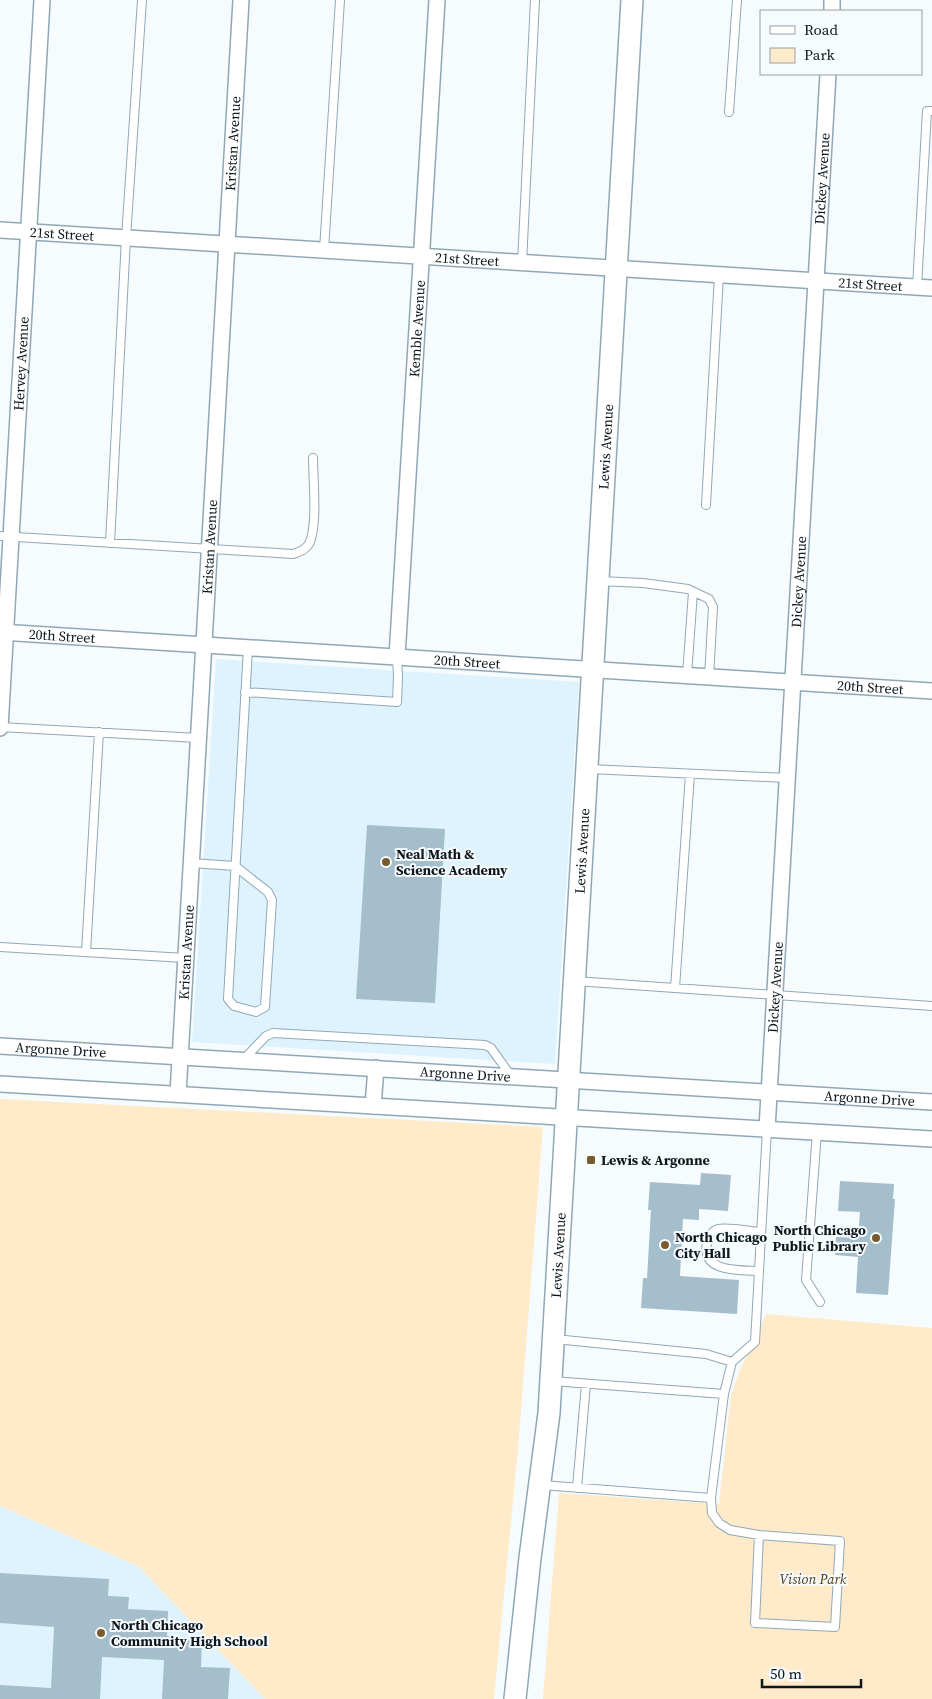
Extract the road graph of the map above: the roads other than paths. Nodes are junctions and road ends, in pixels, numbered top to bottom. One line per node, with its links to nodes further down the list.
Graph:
1 (42, 0): 13 (street, Hervey Avenue)
2 (142, 0): 14 (lane)
3 (241, 0): 15 (street, Kristan Avenue)
4 (340, 0): 16 (lane)
5 (437, 0): 17 (street, Kemble Avenue)
6 (535, 0): 18 (lane)
7 (632, 0): 19 (main road, Lewis Avenue)
8 (737, 0): 11 (lane)
9 (828, 75): 21 (street, Dickey Avenue)
10 (932, 111): 22 (lane)
11 (729, 112)
12 (0, 230): 13 (street, 21st Street)
13 (29, 232): 14 (street, 21st Street); 25 (street, Hervey Avenue)
14 (126, 238): 15 (street, 21st Street); 26 (lane)
15 (227, 244): 16 (street, 21st Street); 27 (street, Kristan Avenue)
16 (324, 250): 17 (street, 21st Street)
17 (422, 256): 18 (street, 21st Street); 33 (street, Kemble Avenue)
18 (522, 262): 19 (street, 21st Street)
19 (616, 268): 20 (street, 21st Street); 28 (main road, Lewis Avenue)
20 (719, 275): 21 (street, 21st Street); 24 (lane)
21 (816, 281): 22 (street, 21st Street); 37 (street, Dickey Avenue)
22 (924, 288)
23 (313, 458): 27 (lane)
24 (706, 505)
25 (6, 536): 26 (lane); 30 (street, Hervey Avenue)
26 (110, 542): 27 (lane)
27 (209, 549): 31 (street, Kristan Avenue)
28 (597, 580): 29 (lane); 34 (main road, Lewis Avenue)
29 (693, 592): 35 (lane); 36 (lane)
30 (3, 632): 31 (street, 20th Street); 40 (street, Hervey Avenue)
31 (204, 645): 32 (street, 20th Street); 42 (street, Kristan Avenue)
32 (248, 648): 33 (street, 20th Street); 39 (lane)
33 (397, 657): 34 (street, 20th Street); 39 (lane)
34 (592, 669): 35 (street, 20th Street); 43 (main road, Lewis Avenue)
35 (688, 675): 36 (street, 20th Street)
36 (709, 677): 37 (street, 20th Street)
37 (792, 682): 38 (street, 20th Street); 45 (street, Dickey Avenue)
38 (932, 691)
39 (245, 692): 47 (lane)
40 (0, 727): 41 (lane)
41 (100, 732): 42 (lane); 49 (lane)
42 (198, 738): 46 (street, Kristan Avenue)
43 (586, 769): 44 (lane); 51 (main road, Lewis Avenue)
44 (690, 774): 45 (lane); 52 (lane)
45 (787, 778): 53 (street, Dickey Avenue)
46 (191, 863): 47 (lane); 50 (street, Kristan Avenue)
47 (235, 866): 47 (lane)
48 (0, 947): 49 (lane)
49 (86, 952): 50 (lane)
50 (185, 958): 56 (street, Kristan Avenue)
51 (573, 981): 52 (lane); 60 (main road, Lewis Avenue)
52 (675, 988): 53 (lane)
53 (774, 995): 54 (lane); 62 (street, Dickey Avenue)
54 (932, 1006)
55 (0, 1046): 56 (street, Argonne Drive)
56 (180, 1057): 57 (street, Argonne Drive); 63 (street, Kristan Avenue)
57 (243, 1060): 58 (street, Argonne Drive); 59 (lane)
58 (376, 1068): 59 (street, Argonne Drive); 65 (street)
59 (510, 1076): 60 (street, Argonne Drive)
60 (567, 1080): 62 (street, Argonne Drive); 66 (main road, Lewis Avenue)
61 (0, 1084): 63 (street)
62 (769, 1092): 64 (street, Argonne Drive); 67 (street, Dickey Avenue)
63 (178, 1094): 65 (street)
64 (932, 1102)
65 (373, 1106): 66 (street)
66 (565, 1117): 67 (street); 73 (main road, Lewis Avenue)
67 (767, 1129): 68 (street); 70 (lane)
68 (817, 1132): 69 (street); 72 (lane)
69 (932, 1139)
70 (761, 1232): 71 (lane); 71 (lane)
71 (759, 1271): 74 (lane)
72 (820, 1302)
73 (553, 1339): 74 (lane); 75 (main road, Lewis Avenue)
74 (732, 1362): 77 (lane)
75 (550, 1381): 76 (lane); 78 (main road, Lewis Avenue)
76 (586, 1384): 77 (lane); 79 (lane)
77 (724, 1394): 80 (lane)
78 (539, 1485): 79 (lane); 82 (main road, Lewis Avenue)
79 (577, 1488): 80 (lane)
80 (711, 1498): 81 (lane)
81 (759, 1535): 81 (lane)
82 (515, 1699)

